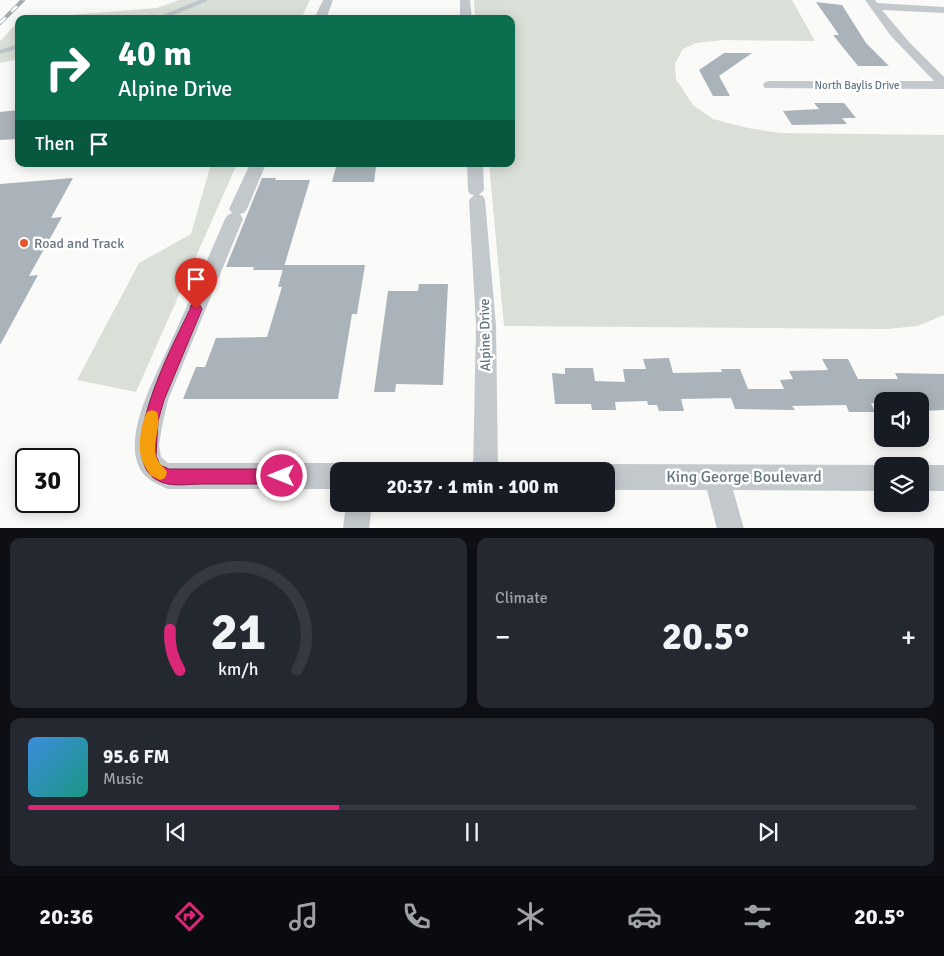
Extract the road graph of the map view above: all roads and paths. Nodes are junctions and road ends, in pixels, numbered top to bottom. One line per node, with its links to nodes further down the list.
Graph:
1 (328, 0): 5 (street)
2 (465, 0): 6 (street)
3 (872, 3): 4 (street); 8 (street)
4 (944, 10)
5 (322, 15)
6 (466, 15)
7 (770, 85): 8 (street, North Baylis Drive)
8 (944, 85)
9 (257, 167): 13 (street)
10 (475, 167): 11 (street, Alpine Drive)
11 (477, 195): 12 (street, Alpine Drive)
12 (486, 462)
13 (330, 476)
14 (615, 477): 15 (street, King George Boulevard)
15 (716, 477): 16 (street, King George Boulevard); 21 (street)
16 (874, 478)
17 (929, 478): 18 (street)
18 (944, 478)
19 (358, 512): 20 (street)
20 (356, 528)
21 (731, 528)

